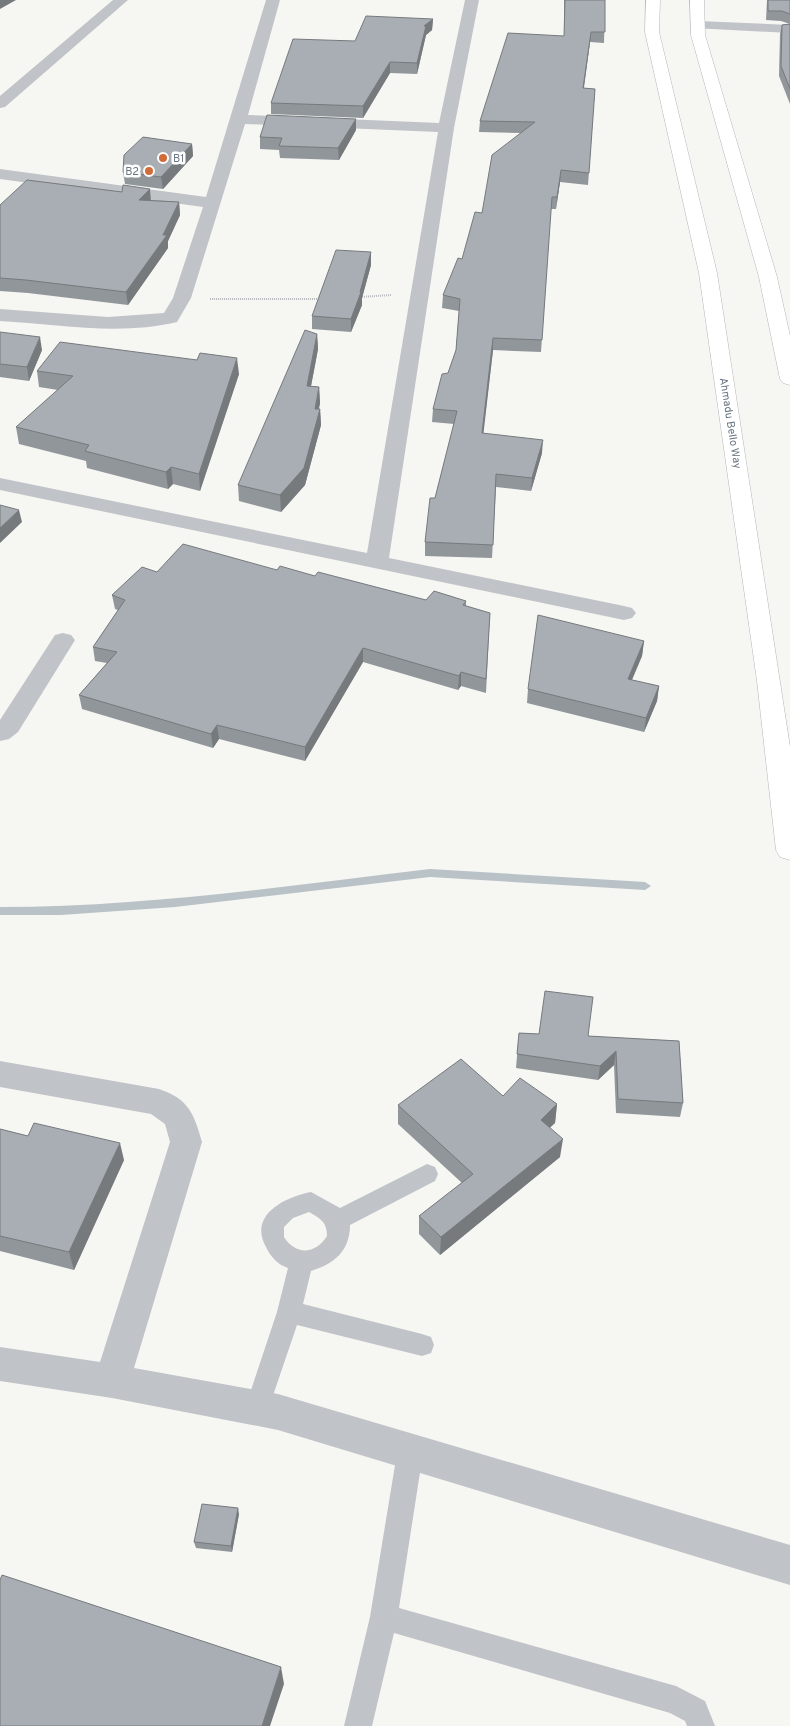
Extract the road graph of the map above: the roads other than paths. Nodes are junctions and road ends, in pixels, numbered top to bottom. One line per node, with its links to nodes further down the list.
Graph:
1 (120, 0): 9 (street)
2 (273, 0): 10 (street)
3 (472, 0): 11 (street)
4 (653, 0): 21 (main road, Ahmadu Bello Way)
5 (696, 0): 7 (main road)
6 (790, 29): 7 (street)
7 (698, 32): 8 (street); 15 (main road)
8 (790, 43)
9 (0, 104)
10 (239, 119): 11 (street); 13 (street)
11 (446, 128): 17 (street)
12 (0, 174): 13 (street)
13 (212, 203): 14 (street)
14 (0, 315)
15 (790, 379)
16 (0, 484): 17 (street)
17 (376, 562): 18 (street)
18 (624, 613)
19 (64, 640): 20 (street)
20 (0, 733)
21 (790, 850)
22 (0, 1074): 29 (street)
23 (427, 1174): 24 (lane)
24 (338, 1220): 25 (lane); 25 (lane)
25 (301, 1262): 26 (lane)
26 (288, 1312): 27 (lane); 30 (lane)
27 (422, 1345)
28 (0, 1364): 29 (street)
29 (112, 1381): 30 (street)
30 (256, 1408): 31 (street)
31 (410, 1452): 32 (street); 33 (lane)
32 (790, 1566)
33 (384, 1618): 34 (lane); 35 (lane)
34 (358, 1726)
35 (701, 1726)

